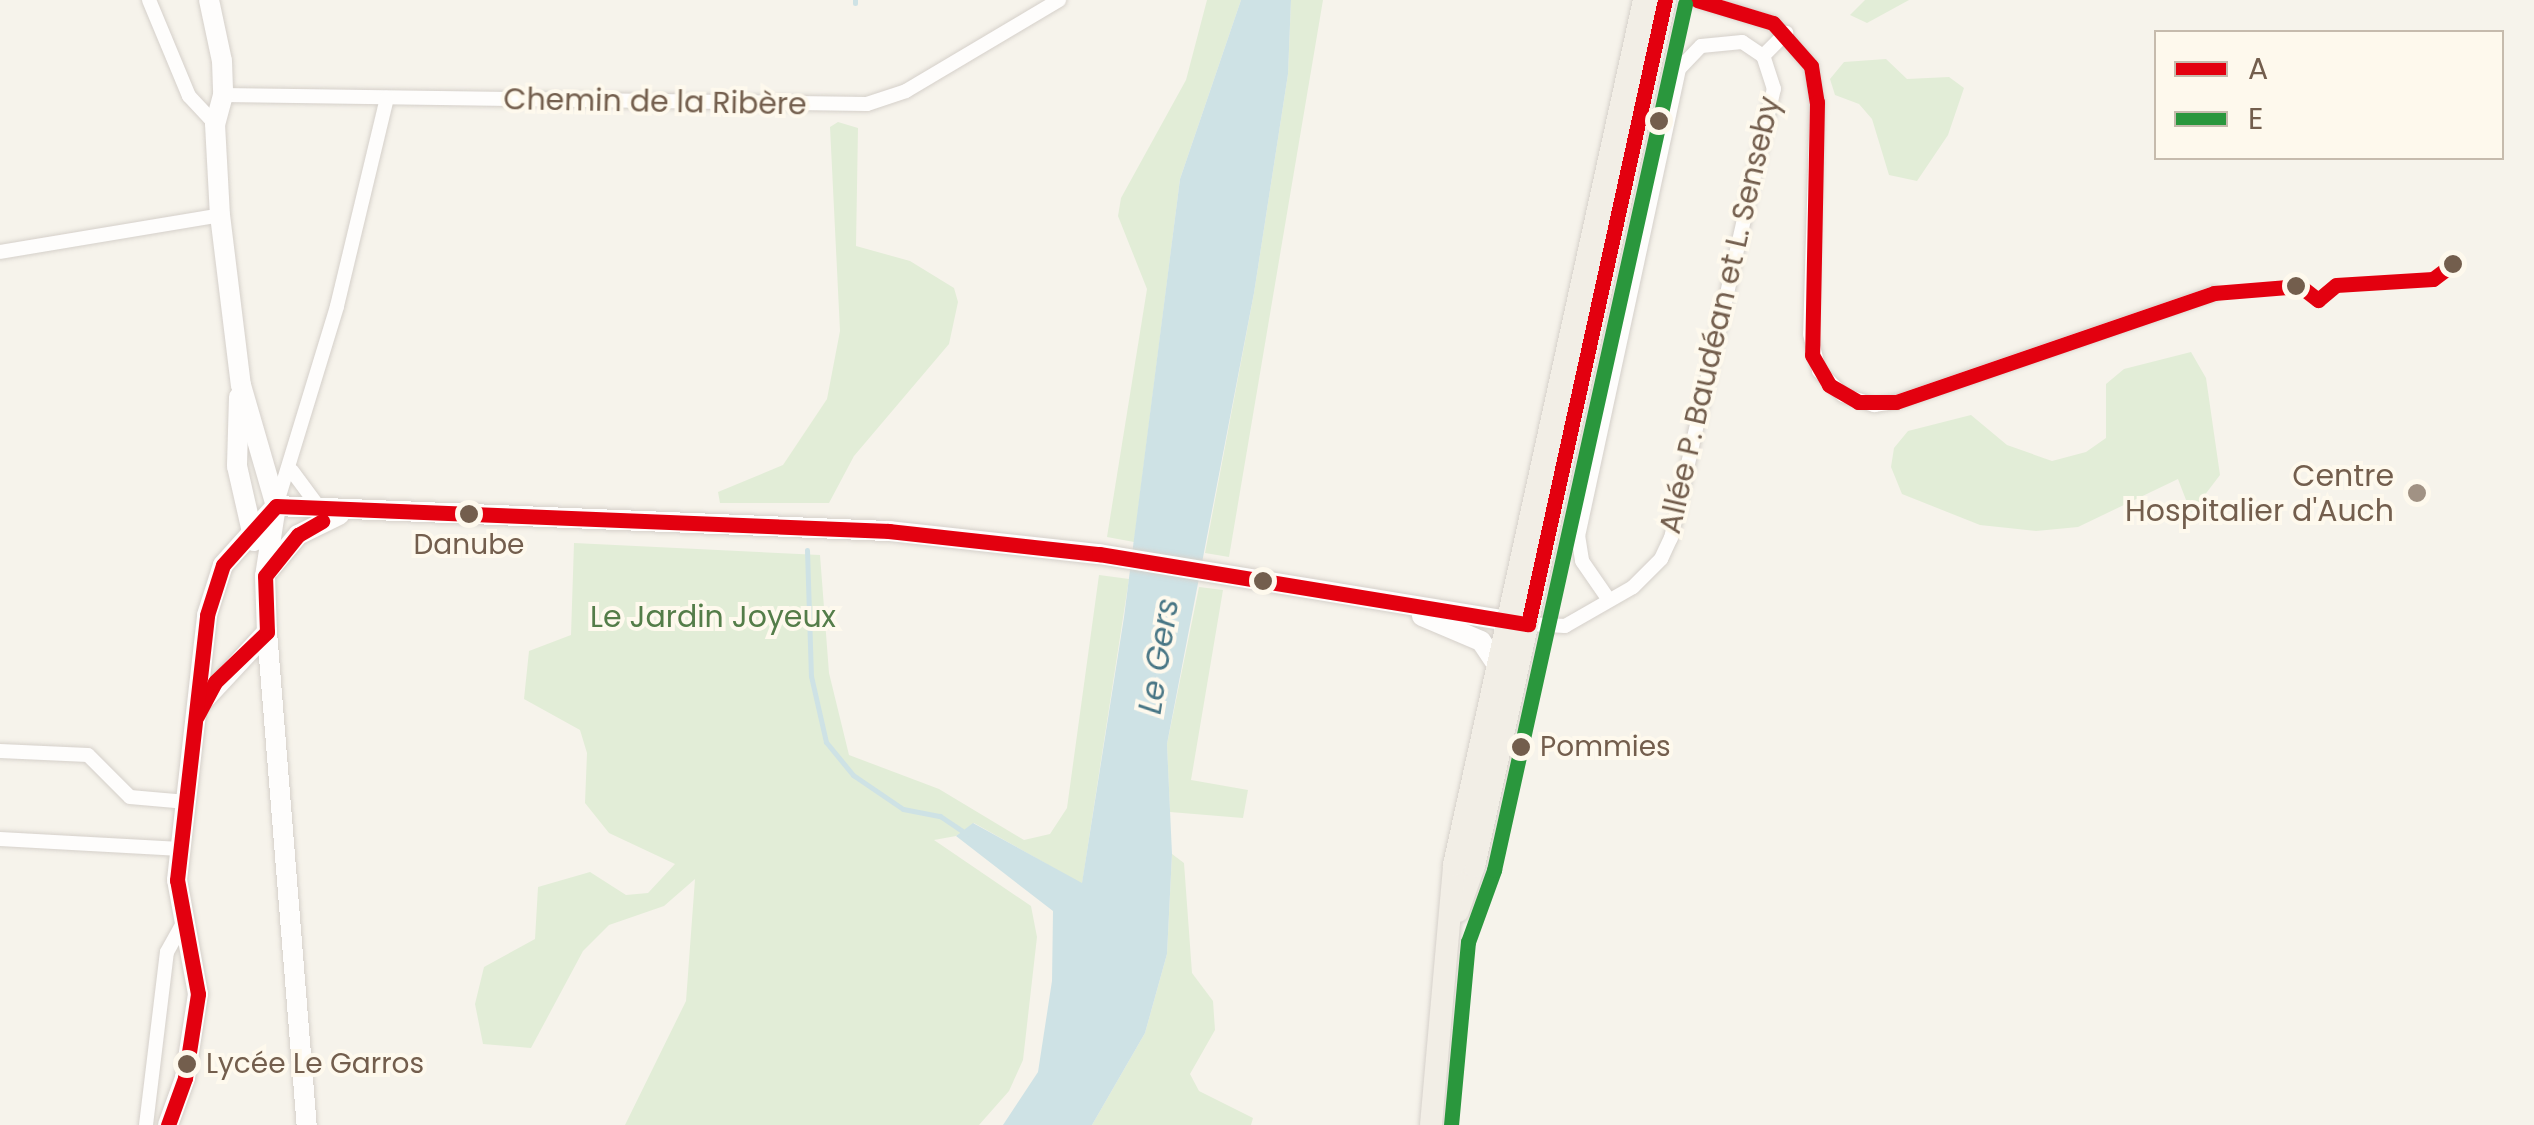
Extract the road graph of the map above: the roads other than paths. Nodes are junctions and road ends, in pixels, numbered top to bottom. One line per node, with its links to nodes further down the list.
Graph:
1 (149, 0): 11 (street)
2 (208, 0): 9 (street)
3 (1059, 0): 10 (street, Chemin de la Ribère)
4 (1644, 0): 23 (main road)
5 (1665, 0): 23 (main road)
6 (1696, 0): 7 (street)
7 (1786, 33): 8 (street); 14 (street)
8 (1763, 56): 22 (street, Allée P. Baudéan et L. Senseby); 22 (street, Allée P. Baudéan et L. Senseby)
9 (223, 95): 10 (street, Chemin de la Ribère); 11 (street)
10 (387, 98): 16 (street)
11 (215, 124): 12 (street)
12 (220, 215): 13 (street); 15 (street)
13 (0, 252)
14 (2214, 292)
15 (241, 386): 18 (street); 19 (street)
16 (292, 470): 17 (street); 18 (street)
17 (339, 512): 18 (street); 20 (street); 21 (street)
18 (274, 515): 19 (street); 20 (street)
19 (251, 530): 20 (street); 26 (street)
20 (265, 576): 24 (street)
21 (1368, 598): 23 (street); 25 (street)
22 (1608, 600): 23 (street, Allée P. Baudéan et L. Senseby)
23 (1518, 622): 25 (main road); 32 (main road)
24 (267, 632): 26 (street); 35 (street)
25 (1497, 664): 32 (main road)
26 (198, 708): 28 (street)
27 (0, 751): 28 (street)
28 (187, 802): 30 (street)
29 (0, 838): 30 (street)
30 (181, 849): 31 (street)
31 (181, 927): 33 (street); 34 (street)
32 (1448, 938): 36 (main road)
33 (146, 1125)
34 (168, 1125)
35 (307, 1125)
36 (1431, 1125)

